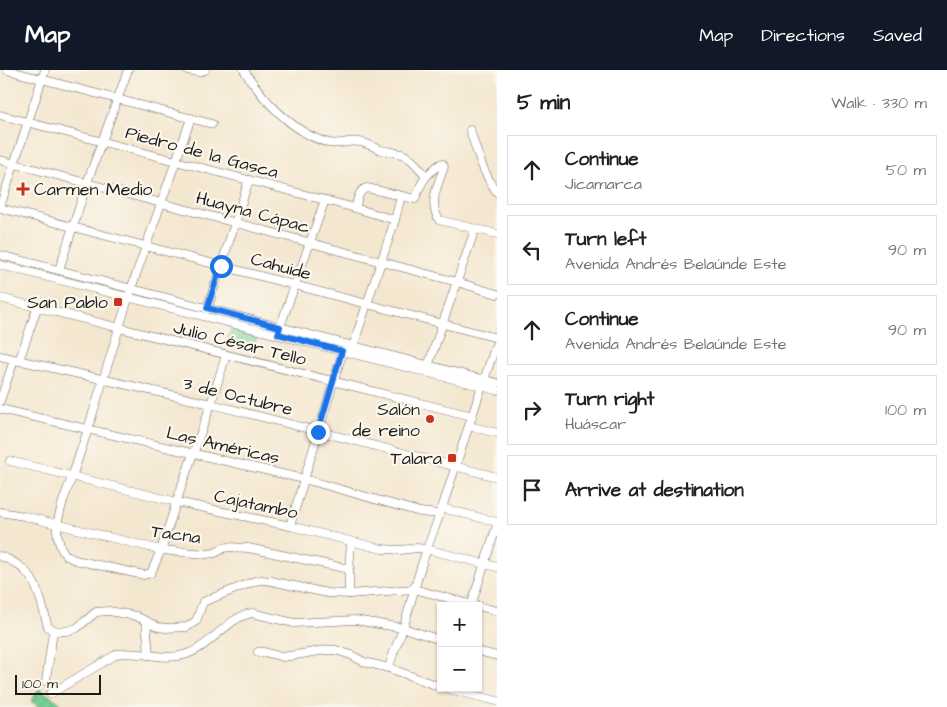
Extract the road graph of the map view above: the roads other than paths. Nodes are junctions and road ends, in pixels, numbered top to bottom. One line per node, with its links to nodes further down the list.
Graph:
1 (7, 70): 7 (street)
2 (45, 70): 7 (street)
3 (128, 70): 8 (street)
4 (187, 70): 5 (street)
5 (205, 70)
6 (244, 70): 18 (street)
7 (42, 79): 8 (street); 11 (street)
8 (118, 99): 10 (street); 14 (street)
9 (0, 115): 11 (street, Piedro de la Gasca)
10 (191, 118): 12 (street); 16 (street)
11 (28, 122): 14 (street, Piedro de la Gasca); 17 (street)
12 (212, 124)
13 (470, 130): 21 (street)
14 (102, 142): 16 (street, Piedro de la Gasca); 20 (street)
15 (0, 160): 17 (street, Huayna Cápac)
16 (176, 161): 19 (street, Piedro de la Gasca); 24 (street)
17 (14, 164): 20 (street, Huayna Cápac); 25 (street)
18 (426, 176): 22 (street); 30 (street)
19 (250, 180): 23 (street, Piedro de la Gasca); 28 (street)
20 (87, 183): 24 (street, Huayna Cápac); 29 (street)
21 (497, 192)
22 (401, 196): 26 (street); 27 (street)
23 (325, 200): 26 (street, Piedro de la Gasca); 32 (street)
24 (161, 203): 28 (street, Huayna Cápac); 33 (street)
25 (0, 207): 29 (street, Cahuide)
26 (355, 208): 27 (street, Piedro de la Gasca)
27 (395, 220): 35 (street)
28 (236, 223): 32 (street, Huayna Cápac); 37 (street)
29 (73, 227): 33 (street, Cahuide); 38 (street)
30 (475, 229): 31 (street); 39 (street)
31 (497, 234)
32 (310, 243): 35 (street, Huayna Cápac); 40 (street)
33 (146, 246): 37 (street, Cahuide); 41 (street)
34 (0, 255): 38 (street)
35 (381, 262): 39 (street, Huayna Cápac); 44 (street)
36 (0, 264): 41 (street)
37 (221, 266): 40 (street, Cahuide); 46 (street)
38 (59, 270): 41 (street)
39 (457, 282): 42 (street, Huayna Cápac); 47 (street)
40 (295, 285): 44 (street, Cahuide); 49 (street)
41 (130, 293): 46 (street); 48 (street); 49 (street)
42 (497, 294)
43 (0, 298): 45 (street, Julio César Tello)
44 (367, 304): 47 (street, Cahuide); 51 (street)
45 (37, 308): 48 (street, Julio César Tello); 55 (street)
46 (207, 308): 49 (street)
47 (443, 324): 50 (street, Cahuide); 56 (street)
48 (119, 328): 53 (street, Julio César Tello); 57 (street)
49 (279, 331): 51 (street); 52 (street)
50 (497, 340): 59 (street)
51 (353, 346): 56 (street)
52 (342, 351): 56 (street); 58 (street)
53 (226, 355): 58 (street, Julio César Tello); 63 (street)
54 (0, 356): 55 (street, 3 de Octubre)
55 (17, 360): 57 (street, 3 de Octubre); 62 (street)
56 (427, 368): 59 (street)
57 (104, 380): 63 (street, 3 de Octubre); 67 (street)
58 (333, 381): 65 (street, Julio César Tello); 68 (street)
59 (483, 383): 60 (street); 61 (street); 65 (street)
60 (497, 384)
61 (497, 390)
62 (0, 401)
63 (211, 404): 68 (street, 3 de Octubre); 70 (street)
64 (0, 409): 67 (street, Las Américas)
65 (472, 416): 66 (street)
66 (469, 426): 69 (street); 72 (street)
67 (88, 430): 70 (street, Las Américas); 73 (street)
68 (318, 432): 72 (street, 3 de Octubre); 75 (street)
69 (497, 433)
70 (193, 454): 75 (street, Las Américas); 76 (street)
71 (10, 461): 73 (street, Cajatambo)
72 (455, 466): 74 (street, 3 de Octubre); 77 (street)
73 (72, 477): 76 (street, Cajatambo); 80 (street)
74 (497, 477)
75 (304, 480): 77 (street, Las Américas); 81 (street)
76 (177, 502): 81 (street, Cajatambo); 84 (street)
77 (440, 511): 79 (street, Las Américas); 83 (street)
78 (0, 512): 80 (street, Tacna)
79 (497, 523): 86 (street)
80 (57, 524): 84 (street, Tacna); 84 (street)
81 (290, 526): 82 (street, Cajatambo)
82 (351, 542): 83 (street, Cajatambo); 88 (street)
83 (426, 549): 86 (street, Cajatambo); 89 (street)
84 (161, 550): 88 (street, Tacna)
85 (0, 556): 97 (street)
86 (484, 563): 87 (street, Cajatambo); 92 (street)
87 (497, 566)
88 (349, 569): 90 (street)
89 (414, 589): 90 (street); 91 (street); 96 (street)
90 (350, 594): 95 (street)
91 (461, 602)
92 (476, 602)
93 (482, 608): 94 (street)
94 (497, 611)
95 (146, 621): 97 (street); 101 (street)
96 (403, 628): 98 (street); 101 (street); 103 (street)
97 (53, 630): 104 (street)
98 (437, 639)
99 (258, 652): 103 (street)
100 (482, 652): 102 (street)
101 (149, 655): 107 (street)
102 (497, 656)
103 (388, 668): 105 (street)
104 (46, 681)
105 (437, 686)
106 (461, 692): 108 (street)
107 (50, 694)
108 (497, 701)

